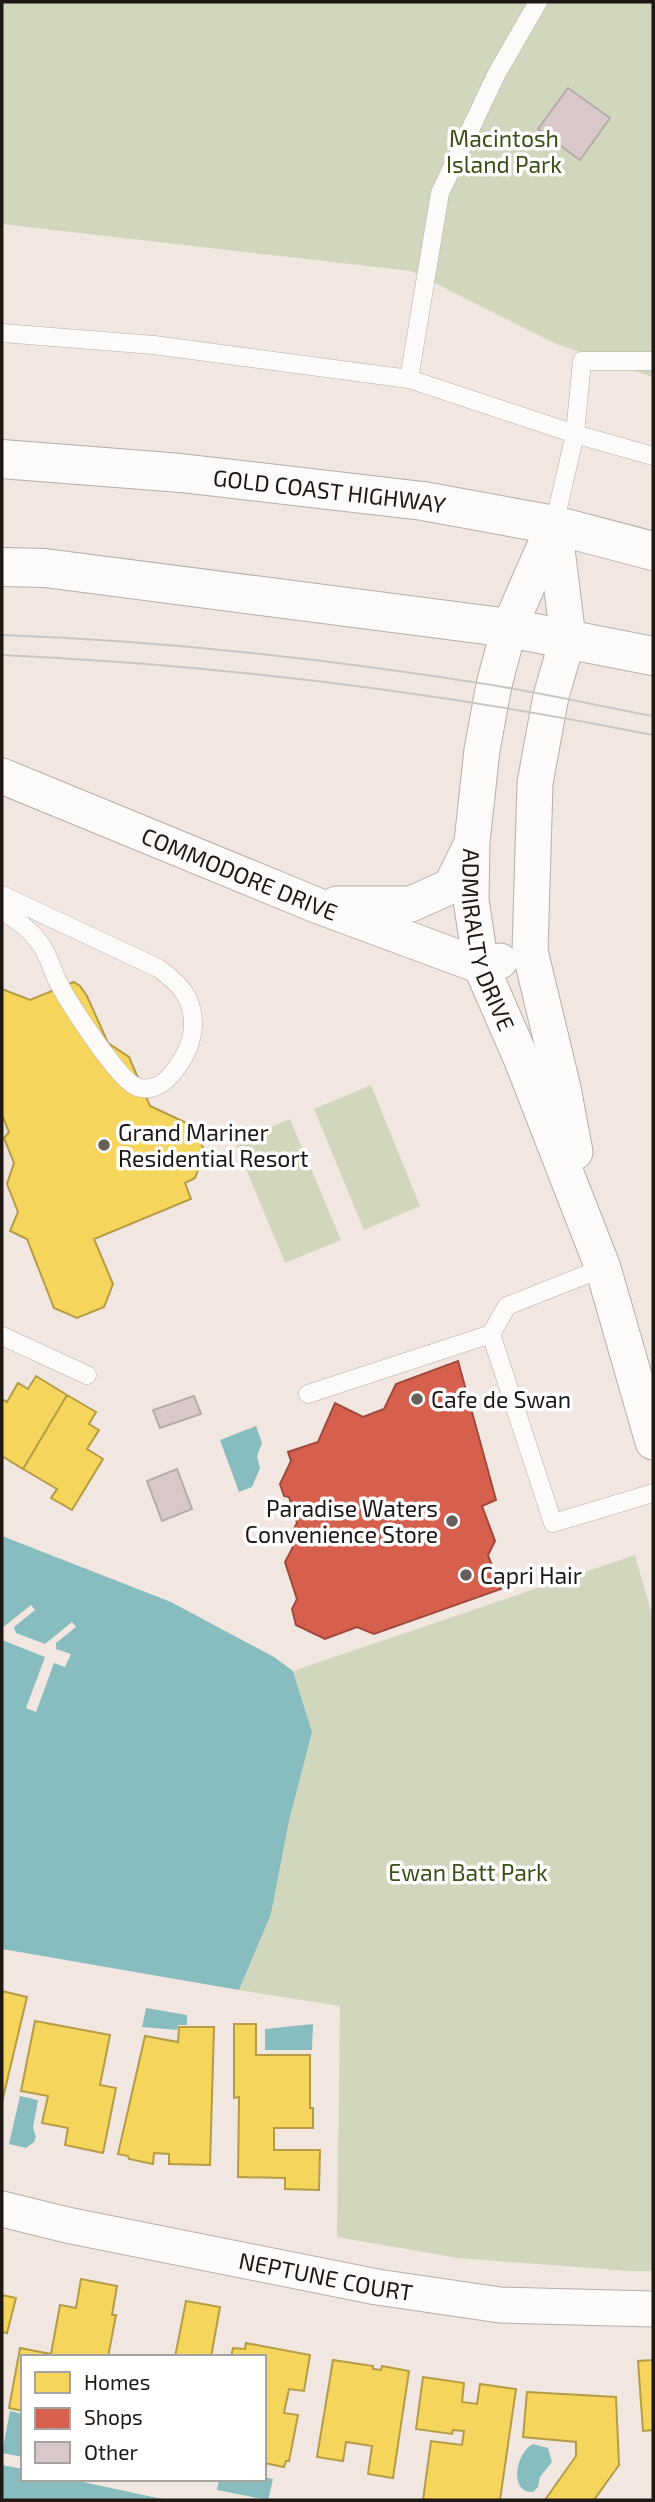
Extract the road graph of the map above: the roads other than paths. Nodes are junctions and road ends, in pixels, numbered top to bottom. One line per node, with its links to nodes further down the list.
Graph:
1 (538, 2): 4 (lane)
2 (2, 333): 4 (lane)
3 (653, 361): 5 (lane)
4 (409, 379): 5 (lane)
5 (575, 434): 6 (lane); 8 (lane)
6 (653, 456)
7 (2, 459): 8 (highway, GOLD COAST HIGHWAY)
8 (554, 525): 9 (highway, GOLD COAST HIGHWAY); 11 (street, ADMIRALTY DRIVE); 12 (street)
9 (653, 551)
10 (2, 567): 11 (highway)
11 (509, 628): 12 (highway); 15 (street, ADMIRALTY DRIVE)
12 (568, 638): 13 (highway); 19 (street, ADMIRALTY DRIVE)
13 (653, 656)
14 (2, 776): 17 (street, COMMODORE DRIVE)
15 (472, 842): 17 (street); 20 (street, ADMIRALTY DRIVE)
16 (2, 895): 18 (lane)
17 (316, 905): 20 (street, COMMODORE DRIVE)
18 (2, 911)
19 (530, 951): 20 (street); 21 (street, ADMIRALTY DRIVE)
20 (481, 966): 21 (street, ADMIRALTY DRIVE)
21 (597, 1252): 22 (lane); 26 (street, ADMIRALTY DRIVE)
22 (491, 1334): 25 (lane); 27 (lane)
23 (2, 1336): 24 (lane)
24 (88, 1375)
25 (308, 1394)
26 (653, 1442)
27 (653, 1493)
28 (2, 2209): 29 (street, NEPTUNE COURT)
29 (653, 2309)

